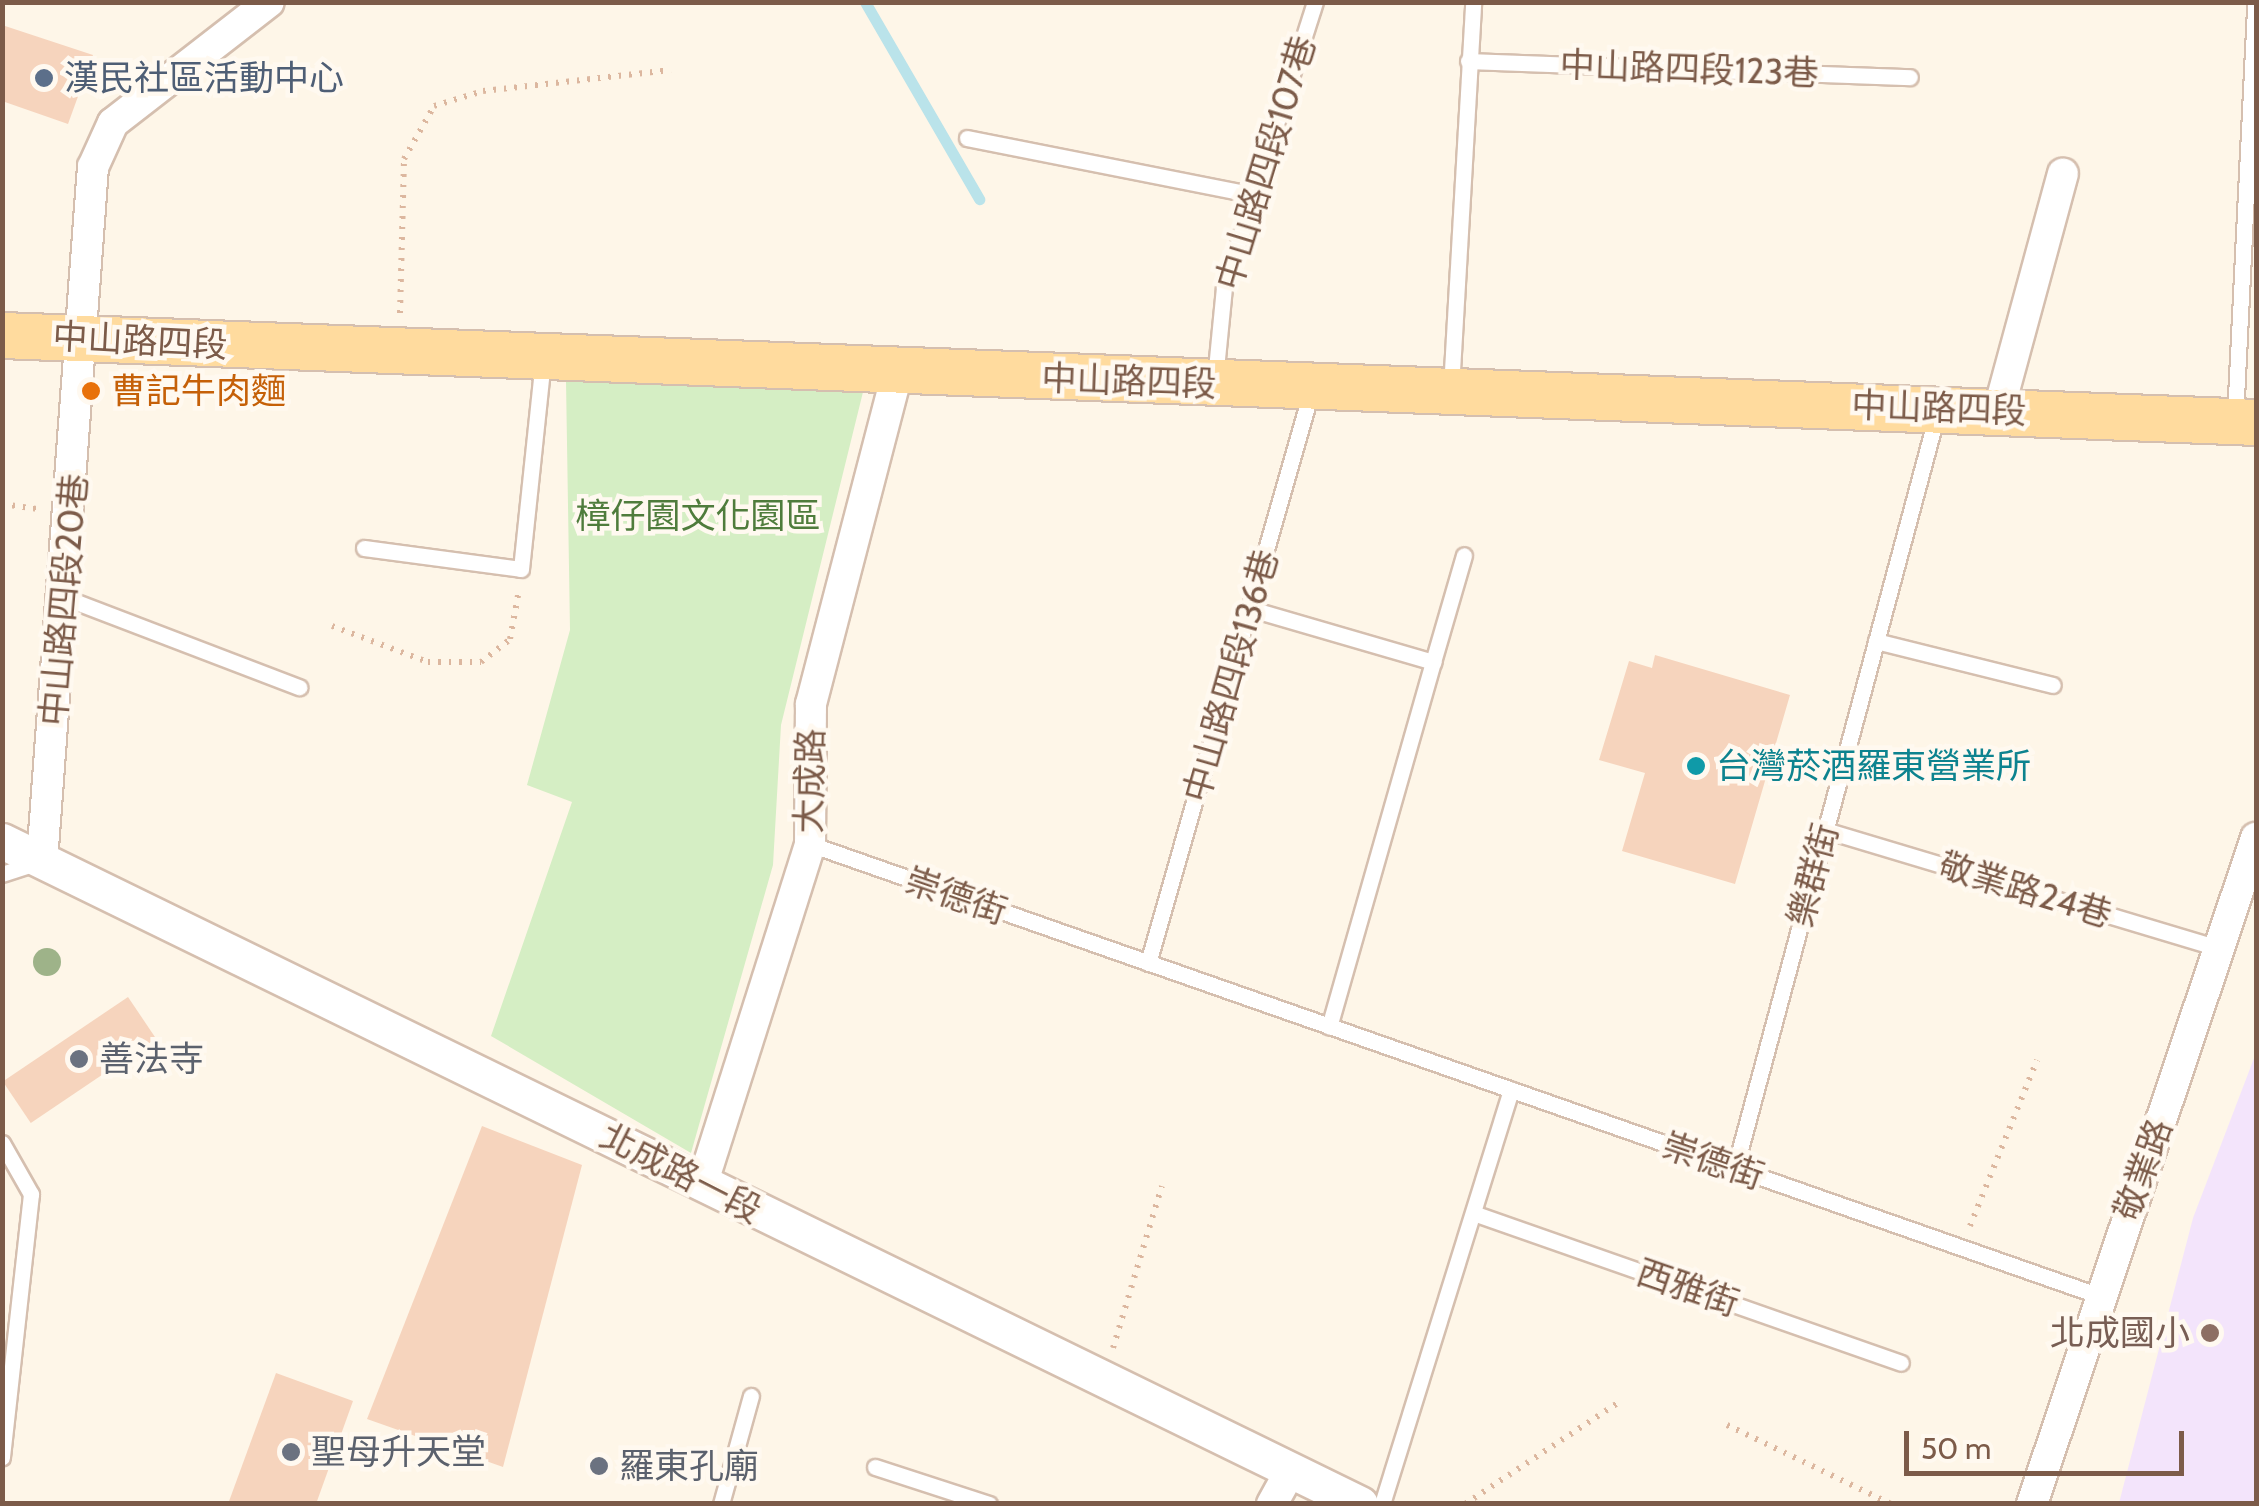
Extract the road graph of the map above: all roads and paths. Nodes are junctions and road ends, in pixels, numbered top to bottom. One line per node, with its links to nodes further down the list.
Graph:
1 (269, 2): 12 (street, 中山路四段20巷)
2 (1316, 2): 10 (lane, 中山路四段107巷)
3 (1473, 2): 5 (lane)
4 (2255, 2): 21 (lane)
5 (1468, 61): 7 (lane, 中山路四段123巷); 18 (lane)
6 (671, 70): 13 (path)
7 (1910, 76)
8 (967, 138): 10 (lane)
9 (2063, 174): 20 (street)
10 (1254, 195): 16 (lane, 中山路四段107巷)
11 (2, 335): 12 (main road, 中山路四段)
12 (84, 338): 13 (main road, 中山路四段); 25 (street, 中山路四段20巷)
13 (399, 354): 14 (main road, 中山路四段)
14 (544, 361): 15 (main road, 中山路四段); 24 (lane)
15 (897, 373): 16 (main road, 中山路四段); 35 (street, 大成路)
16 (1215, 384): 17 (main road, 中山路四段)
17 (1312, 388): 18 (main road, 中山路四段); 26 (lane, 中山路四段136巷)
18 (1451, 389): 19 (main road, 中山路四段)
19 (1939, 408): 20 (main road, 中山路四段); 28 (lane, 樂群街)
20 (1998, 410): 21 (main road, 中山路四段)
21 (2249, 427)
22 (364, 548): 24 (lane)
23 (1464, 555): 29 (lane)
24 (521, 569): 27 (path)
25 (64, 597): 31 (lane); 36 (street, 中山路四段20巷)
26 (1251, 610): 29 (lane); 39 (lane, 中山路四段136巷)
27 (332, 626)
28 (1876, 641): 30 (lane); 32 (lane, 樂群街)
29 (1433, 662): 40 (lane)
30 (2052, 685)
31 (299, 688)
32 (1825, 830): 38 (lane, 敬業路24巷); 44 (lane, 樂群街)
33 (2256, 838): 38 (street, 敬業路)
34 (2, 841): 36 (street, 北成路一段)
35 (810, 844): 39 (lane, 崇德街); 45 (street, 大成路)
36 (42, 861): 37 (lane); 45 (street, 北成路一段)
37 (2, 874)
38 (2225, 950): 49 (street, 敬業路)
39 (1148, 963): 40 (lane, 崇德街)
40 (1329, 1026): 42 (lane, 崇德街)
41 (2037, 1060): 48 (path)
42 (1510, 1090): 44 (lane, 崇德街); 47 (lane)
43 (2, 1144): 51 (lane)
44 (1735, 1168): 48 (lane, 崇德街)
45 (702, 1184): 52 (street, 北成路一段)
46 (1162, 1186): 52 (path)
47 (1476, 1214): 50 (lane, 西雅街); 62 (lane)
48 (1962, 1248): 49 (lane, 崇德街)
49 (2097, 1295): 65 (street, 敬業路)
50 (1901, 1363)
51 (9, 1379): 56 (lane)
52 (1103, 1382): 58 (street, 北成路一段)
53 (750, 1396): 59 (lane)
54 (1622, 1400): 63 (path)
55 (1727, 1425): 64 (path)
56 (2, 1457)
57 (876, 1466): 60 (lane)
58 (1281, 1488): 61 (street, 北成路一段)
59 (720, 1504)
60 (989, 1504)
61 (1360, 1504)
62 (1382, 1504)
63 (1465, 1504)
64 (1891, 1504)
65 (2032, 1504)

